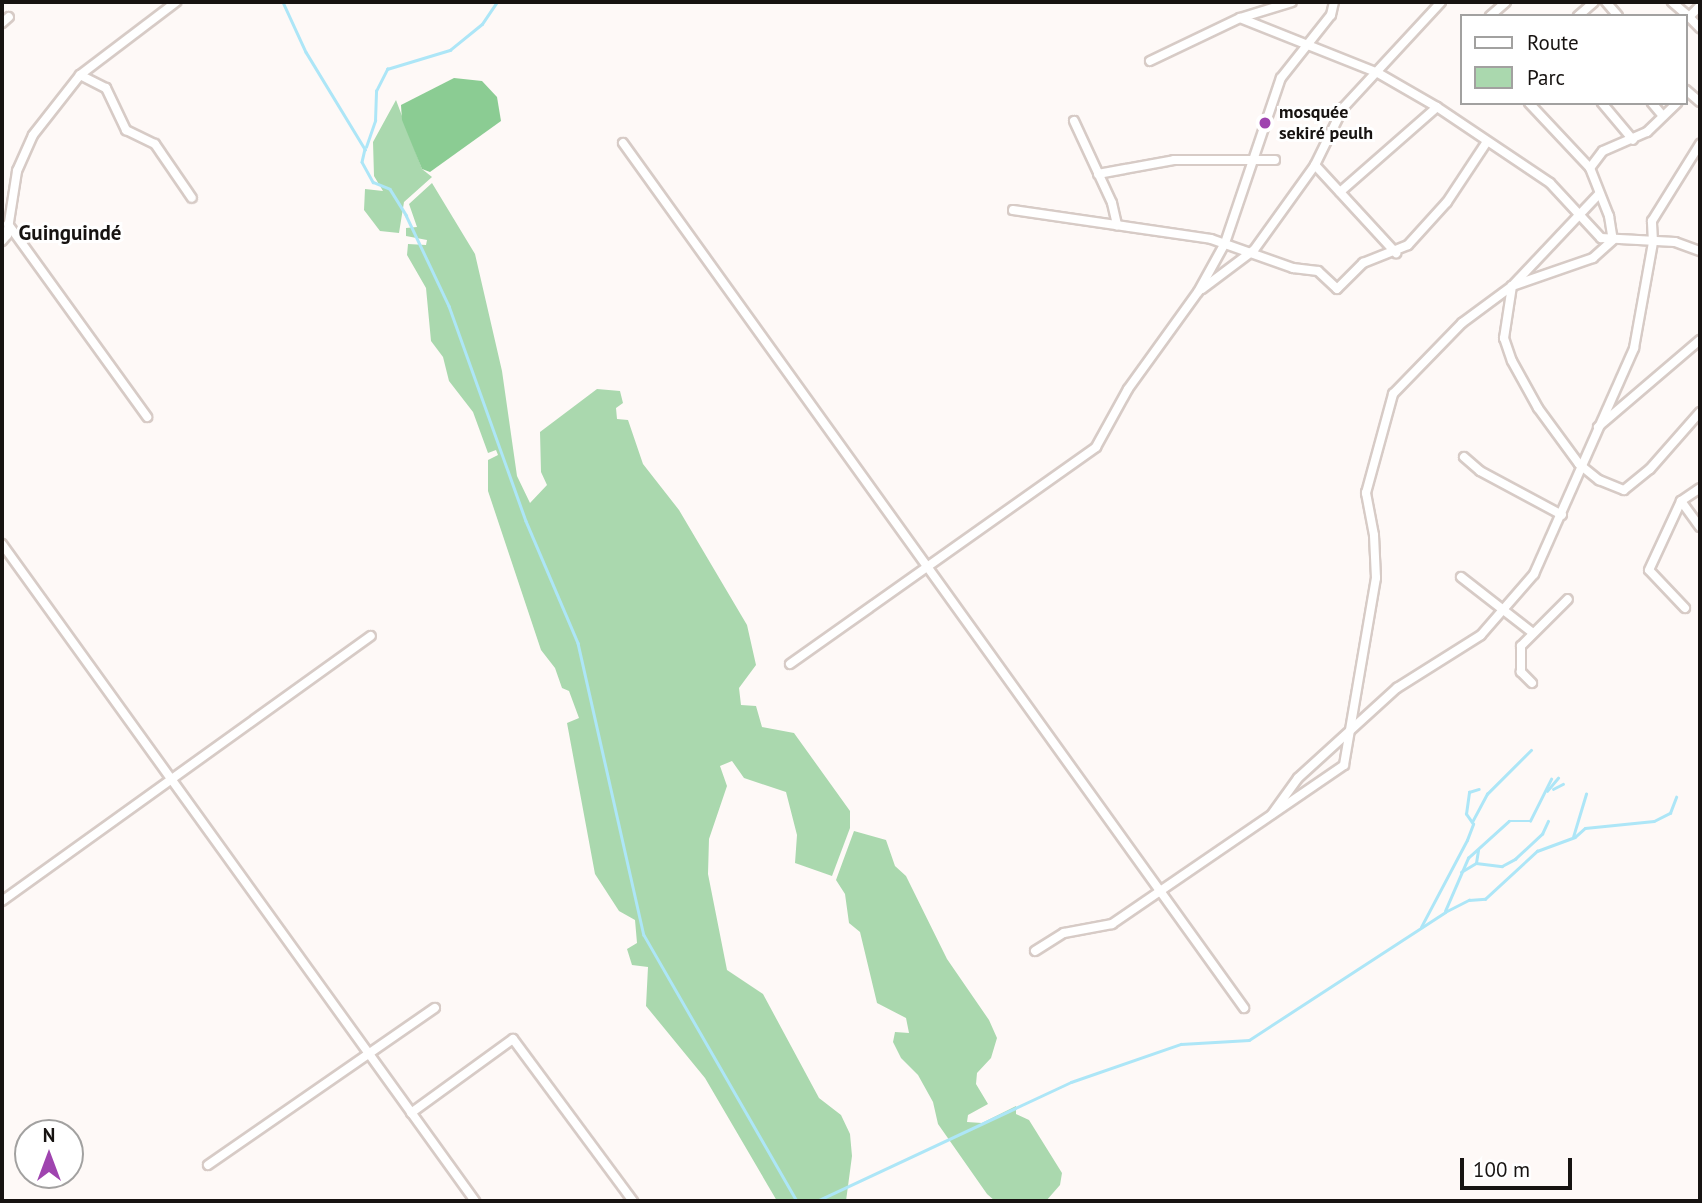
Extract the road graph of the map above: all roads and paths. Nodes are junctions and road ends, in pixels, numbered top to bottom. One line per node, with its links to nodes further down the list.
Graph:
1 (176, 2): 18 (street)
2 (1292, 2): 13 (street)
3 (1334, 2): 15 (street)
4 (1441, 2): 17 (street)
5 (1506, 2): 10 (street)
6 (1579, 2): 8 (street)
7 (1672, 2): 11 (street)
8 (1591, 4)
9 (1700, 6): 12 (street)
10 (1491, 14)
11 (1687, 14)
12 (1689, 16): 14 (street)
13 (1240, 18): 15 (street); 16 (street)
14 (1700, 28)
15 (1306, 44): 17 (street); 30 (street)
16 (1150, 61)
17 (1378, 73): 23 (street); 32 (street)
18 (80, 75): 37 (street); 40 (street)
19 (1531, 105): 33 (street)
20 (1604, 105): 26 (street)
21 (1654, 105): 24 (street)
22 (1674, 105): 24 (street)
23 (1437, 107): 28 (street); 35 (street)
24 (1663, 116): 26 (street)
25 (1074, 121): 34 (street)
26 (1633, 140): 33 (street)
27 (623, 143): 62 (street)
28 (1486, 143): 39 (street); 48 (street)
29 (1700, 144): 44 (street)
30 (1250, 160): 31 (street); 34 (street); 45 (street)
31 (1275, 160)
32 (1315, 165): 35 (street); 46 (street)
33 (1590, 168): 36 (street)
34 (1098, 174): 41 (street)
35 (1340, 192): 48 (street)
36 (1598, 195): 39 (street); 42 (street)
37 (192, 198)
38 (1013, 210): 41 (street)
39 (1579, 213): 42 (street); 49 (street)
40 (5, 220): 43 (street); 53 (street)
41 (1117, 225): 45 (street)
42 (1613, 240): 44 (street); 49 (street)
43 (2, 241)
44 (1653, 242): 47 (street); 54 (street)
45 (1225, 243): 46 (street); 50 (street)
46 (1254, 250): 48 (street); 50 (street)
47 (1700, 250)
48 (1396, 253)
49 (1512, 286): 56 (street); 71 (street)
50 (1198, 292): 62 (street)
51 (1699, 344): 54 (street)
52 (1700, 412): 56 (street)
53 (148, 417)
54 (1593, 432): 56 (street)
55 (1464, 457): 59 (street)
56 (1580, 464): 59 (street)
57 (1700, 488): 58 (street)
58 (1681, 501): 60 (street); 65 (street)
59 (1562, 515): 66 (street)
60 (1700, 527)
61 (2, 544): 72 (street)
62 (929, 567): 69 (street); 74 (street)
63 (1461, 577): 66 (street)
64 (1568, 599): 67 (street)
65 (1685, 608)
66 (1502, 609): 67 (street); 71 (street)
67 (1533, 634): 70 (street)
68 (370, 636): 72 (street)
69 (790, 664)
70 (1532, 683)
71 (1350, 730): 73 (street); 73 (street)
72 (173, 777): 75 (street); 79 (street)
73 (1270, 816): 74 (street)
74 (1162, 891): 76 (street); 78 (street)
75 (2, 901)
76 (1035, 951)
77 (435, 1008): 79 (street)
78 (1244, 1008)
79 (368, 1054): 80 (street); 81 (street)
80 (411, 1113): 82 (street); 83 (street)
81 (208, 1165)
82 (475, 1201)
83 (633, 1201)

